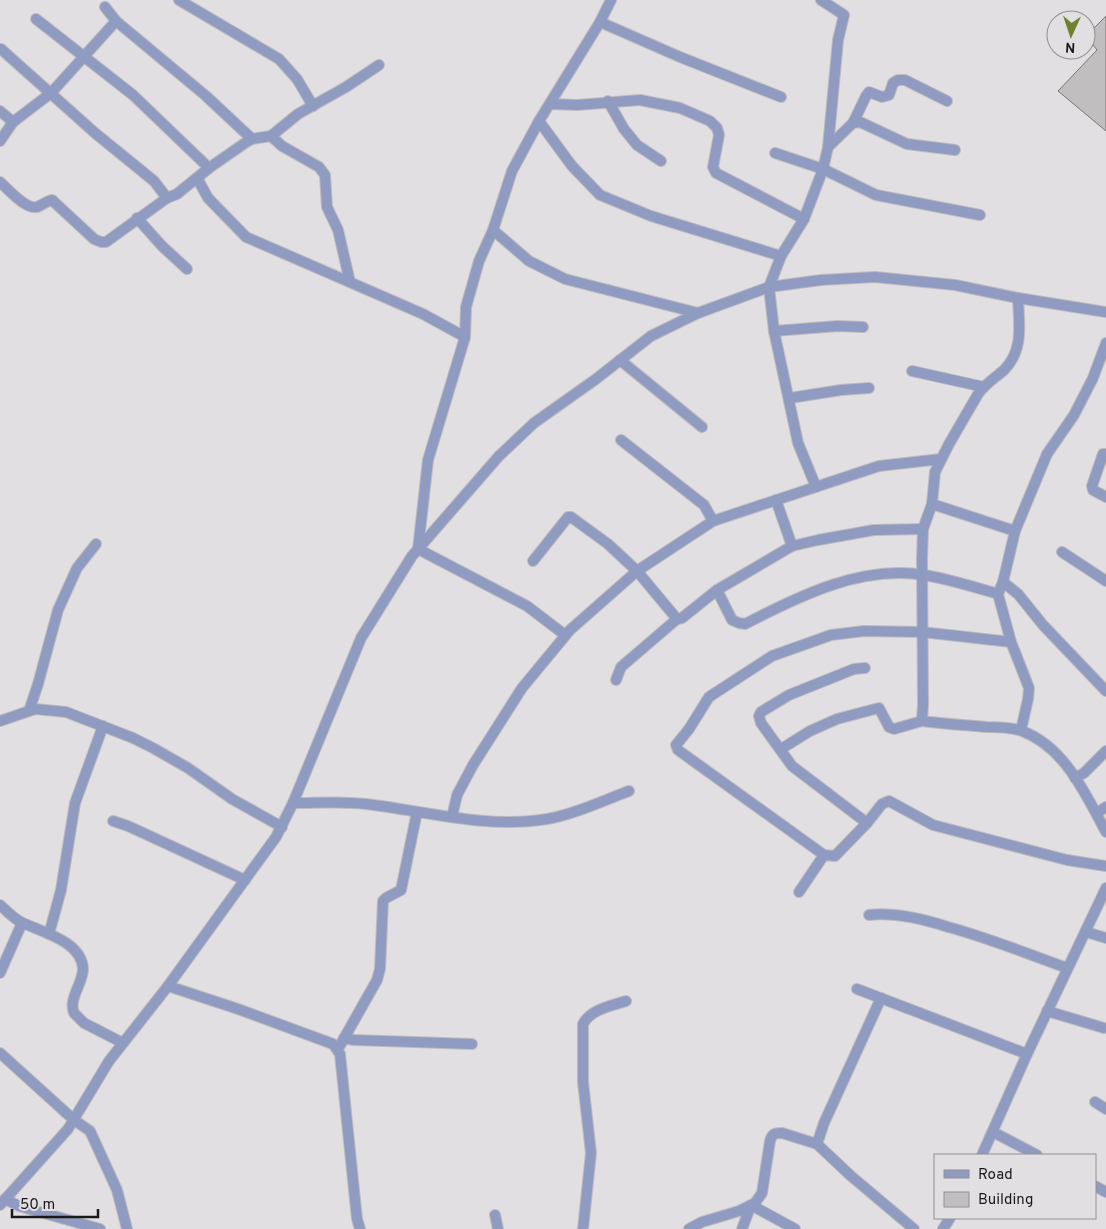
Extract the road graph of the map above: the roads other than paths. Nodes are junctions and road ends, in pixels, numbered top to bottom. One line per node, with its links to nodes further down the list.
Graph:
1 (179, 0): 16 (street)
2 (611, 0): 7 (street)
3 (821, 0): 24 (street)
4 (105, 7): 6 (street)
5 (36, 19): 9 (street)
6 (116, 21): 9 (street); 22 (street)
7 (600, 22): 12 (street); 15 (street)
8 (1, 49): 11 (street)
9 (82, 56): 11 (street); 28 (street)
10 (379, 65): 16 (street)
11 (51, 93): 19 (street); 32 (street)
12 (781, 97)
13 (608, 101): 15 (street); 27 (street); 35 (street)
14 (947, 101): 20 (street)
15 (551, 104): 18 (street)
16 (313, 106): 21 (street)
17 (0, 111): 19 (street)
18 (539, 121): 36 (street); 37 (street)
19 (13, 122): 23 (street)
20 (854, 124): 24 (street); 25 (street)
21 (271, 136): 22 (street); 39 (street)
22 (252, 139): 28 (street)
23 (0, 141)
24 (828, 147): 29 (street)
25 (955, 150)
26 (775, 152): 29 (street)
27 (661, 161)
28 (209, 168): 30 (street)
29 (823, 169): 33 (street); 35 (street)
30 (197, 178): 32 (street); 39 (street)
31 (0, 182): 34 (street)
32 (168, 198): 34 (street)
33 (980, 215)
34 (137, 218): 38 (street)
35 (804, 219): 37 (street)
36 (493, 230): 42 (street); 46 (street)
37 (781, 256): 40 (street)
38 (187, 269)
39 (350, 282): 46 (street)
40 (768, 287): 41 (street); 42 (street); 45 (street)
41 (1018, 298): 43 (street); 50 (street)
42 (698, 312): 48 (street)
43 (1106, 312)
44 (863, 327): 45 (street)
45 (774, 331): 52 (street)
46 (465, 336): 66 (street)
47 (1106, 344): 63 (street)
48 (620, 360): 53 (street); 66 (street)
49 (912, 371): 50 (street)
50 (984, 387): 56 (street)
51 (869, 388): 52 (street)
52 (790, 398): 57 (street)
53 (702, 427)
54 (621, 440): 61 (street)
55 (1106, 454): 58 (street)
56 (941, 459): 57 (street); 60 (street)
57 (816, 487): 59 (street)
58 (1106, 497)
59 (776, 500): 61 (street); 65 (street)
60 (932, 504): 62 (street); 63 (street)
61 (713, 521): 69 (street)
62 (923, 529): 65 (street); 70 (street)
63 (1015, 531): 72 (street)
64 (96, 544): 82 (street)
65 (792, 546): 73 (street)
66 (418, 548): 77 (street); 91 (street)
67 (1062, 552): 71 (street)
68 (533, 561): 69 (street)
69 (637, 571): 75 (street); 77 (street)
70 (922, 574): 73 (street); 74 (street); 76 (street)
71 (1106, 580)
72 (1003, 582): 74 (street); 81 (street)
73 (717, 590): 75 (street)
74 (998, 594): 78 (street)
75 (677, 619): 80 (street)
76 (922, 632): 78 (street); 84 (street); 99 (street)
77 (565, 635): 94 (street)
78 (1011, 642): 86 (street)
79 (865, 668): 87 (street)
80 (616, 680)
81 (1106, 691)
82 (29, 710): 83 (street); 85 (street)
83 (0, 721)
84 (922, 721): 86 (street); 87 (street)
85 (102, 726): 97 (street); 108 (street)
86 (1020, 730): 89 (street)
87 (781, 749): 96 (street)
88 (1106, 751): 89 (street)
89 (1075, 778): 92 (street)
90 (629, 791): 94 (street)
91 (294, 803): 93 (street); 97 (street)
92 (1102, 810): 98 (street)
93 (417, 812): 94 (street); 118 (street)
94 (452, 817)
95 (113, 821): 101 (street)
96 (867, 823): 99 (street); 100 (street)
97 (282, 827): 101 (street)
98 (1106, 832)
99 (824, 856): 103 (street)
100 (1106, 866)
101 (245, 880): 112 (street)
102 (1106, 888): 107 (street)
103 (799, 892)
104 (0, 905): 106 (street)
105 (869, 915): 110 (street)
106 (22, 923): 108 (street); 111 (street)
107 (1086, 932): 109 (street); 110 (street)
108 (50, 934): 119 (street)
109 (1106, 938)
110 (1068, 968): 116 (street)
111 (0, 973)
112 (168, 986): 119 (street); 121 (street)
113 (857, 990): 114 (street)
114 (881, 998): 123 (street); 128 (street)
115 (626, 1001): 138 (street)
116 (1048, 1011): 117 (street); 123 (street)
117 (1104, 1028)
118 (344, 1038): 120 (street); 121 (street)
119 (123, 1043): 126 (street)
120 (472, 1044)
121 (338, 1049): 136 (street)
122 (0, 1053): 126 (street)
123 (1027, 1054): 127 (street)
124 (1095, 1102): 125 (street)
125 (1106, 1110)
126 (74, 1120): 131 (street); 135 (street)
127 (993, 1132): 129 (street); 130 (street)
128 (817, 1144): 132 (street); 142 (street)
129 (982, 1154)
130 (1035, 1154)
131 (4, 1197): 134 (street)
132 (751, 1205): 139 (street); 140 (street); 141 (street)
133 (495, 1215): 137 (street)
134 (100, 1229)
135 (127, 1229)
136 (360, 1229)
137 (498, 1229)
138 (583, 1229)
139 (689, 1229)
140 (742, 1229)
141 (795, 1229)
142 (914, 1229)

